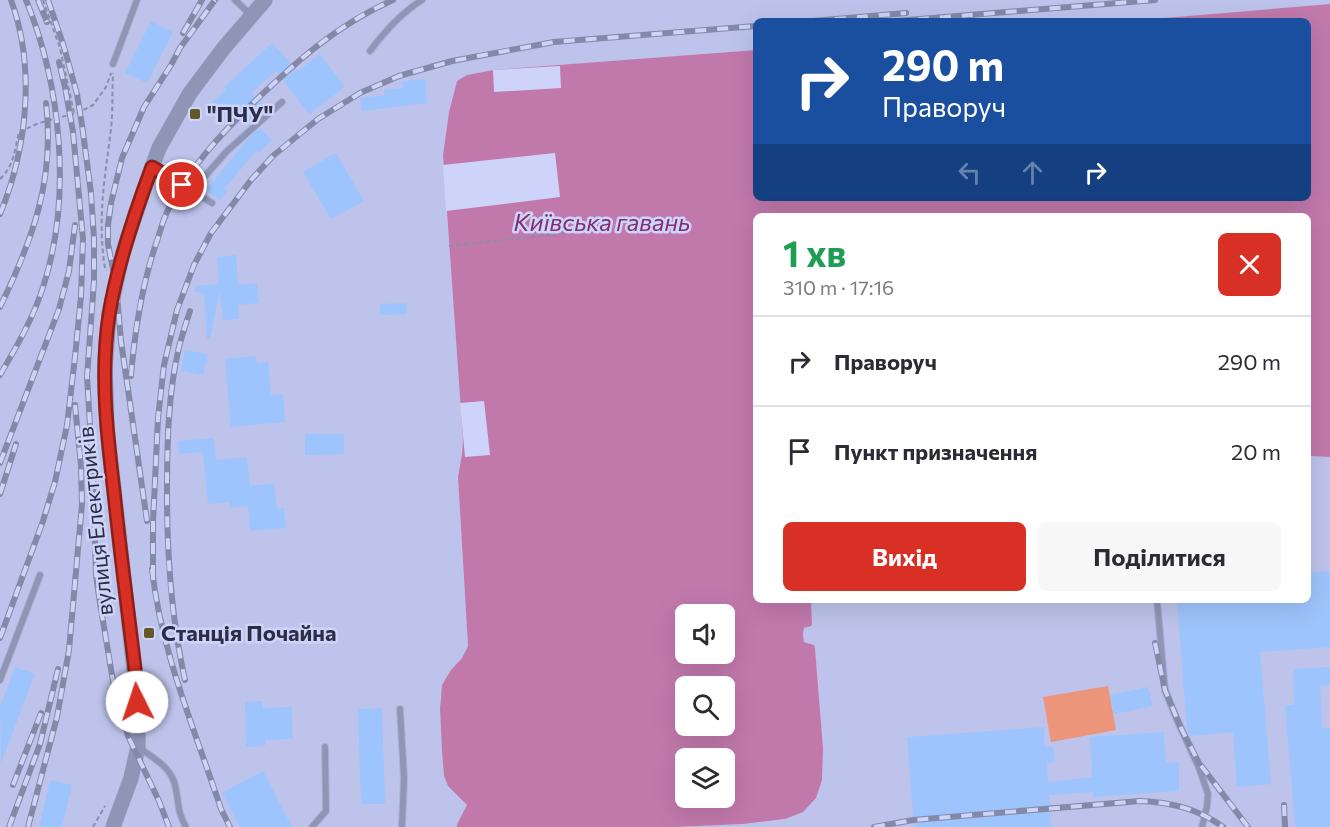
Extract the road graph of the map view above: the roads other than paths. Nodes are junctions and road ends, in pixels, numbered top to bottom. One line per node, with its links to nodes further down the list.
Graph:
1 (137, 0): 7 (lane)
2 (235, 0): 5 (lane)
3 (264, 0): 5 (street, вулиця Електриків)
4 (422, 0): 6 (lane)
5 (251, 15): 9 (street, вулиця Електриків)
6 (370, 51)
7 (114, 64)
8 (282, 102): 10 (lane)
9 (152, 167): 10 (lane); 17 (street, вулиця Електриків)
10 (192, 191): 11 (lane)
11 (212, 203)
12 (40, 575): 14 (lane)
13 (1157, 603): 22 (lane)
14 (0, 680)
15 (399, 709): 21 (lane)
16 (325, 747): 20 (lane)
17 (137, 751): 18 (street, вулиця Електриків); 19 (lane)
18 (113, 827)
19 (186, 827)
20 (312, 827)
21 (402, 827)
22 (1202, 827)

